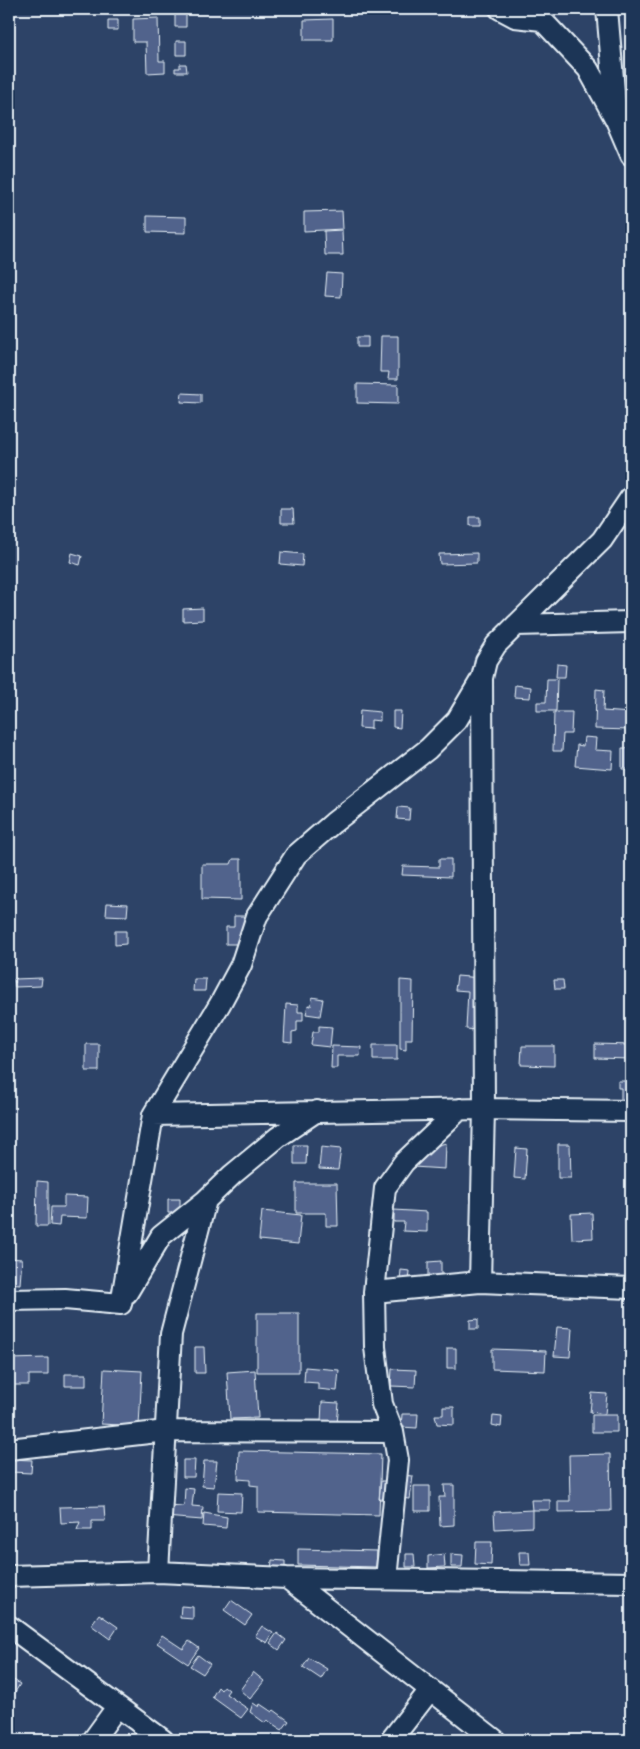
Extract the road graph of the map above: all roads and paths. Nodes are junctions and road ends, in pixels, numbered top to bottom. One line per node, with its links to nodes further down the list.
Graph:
1 (500, 9): 3 (street)
2 (607, 9): 3 (street)
3 (616, 120): 4 (street)
4 (631, 155)
5 (631, 496): 7 (street)
6 (631, 622): 7 (street)
7 (516, 625): 8 (street)
8 (482, 678): 10 (street); 13 (street)
9 (460, 1109): 10 (street); 11 (street); 17 (street)
10 (484, 1109): 12 (street); 15 (street)
11 (317, 1111): 13 (street); 14 (street)
12 (631, 1111)
13 (153, 1115): 19 (street)
14 (206, 1200): 19 (street); 20 (street)
15 (480, 1282): 16 (street); 17 (street)
16 (631, 1288)
17 (374, 1292): 21 (street)
18 (9, 1300): 19 (street)
19 (121, 1304)
20 (166, 1431): 21 (street); 22 (street); 23 (street)
21 (393, 1432): 27 (street)
22 (9, 1448)
23 (158, 1572): 24 (street); 26 (street)
24 (9, 1576)
25 (630, 1577): 27 (street)
26 (287, 1578): 27 (street); 29 (street)
27 (386, 1579)
28 (9, 1626): 30 (street)
29 (430, 1690): 33 (street); 34 (street)
30 (117, 1707): 31 (street); 32 (street)
31 (93, 1740)
32 (162, 1740)
33 (391, 1740)
34 (495, 1740)

